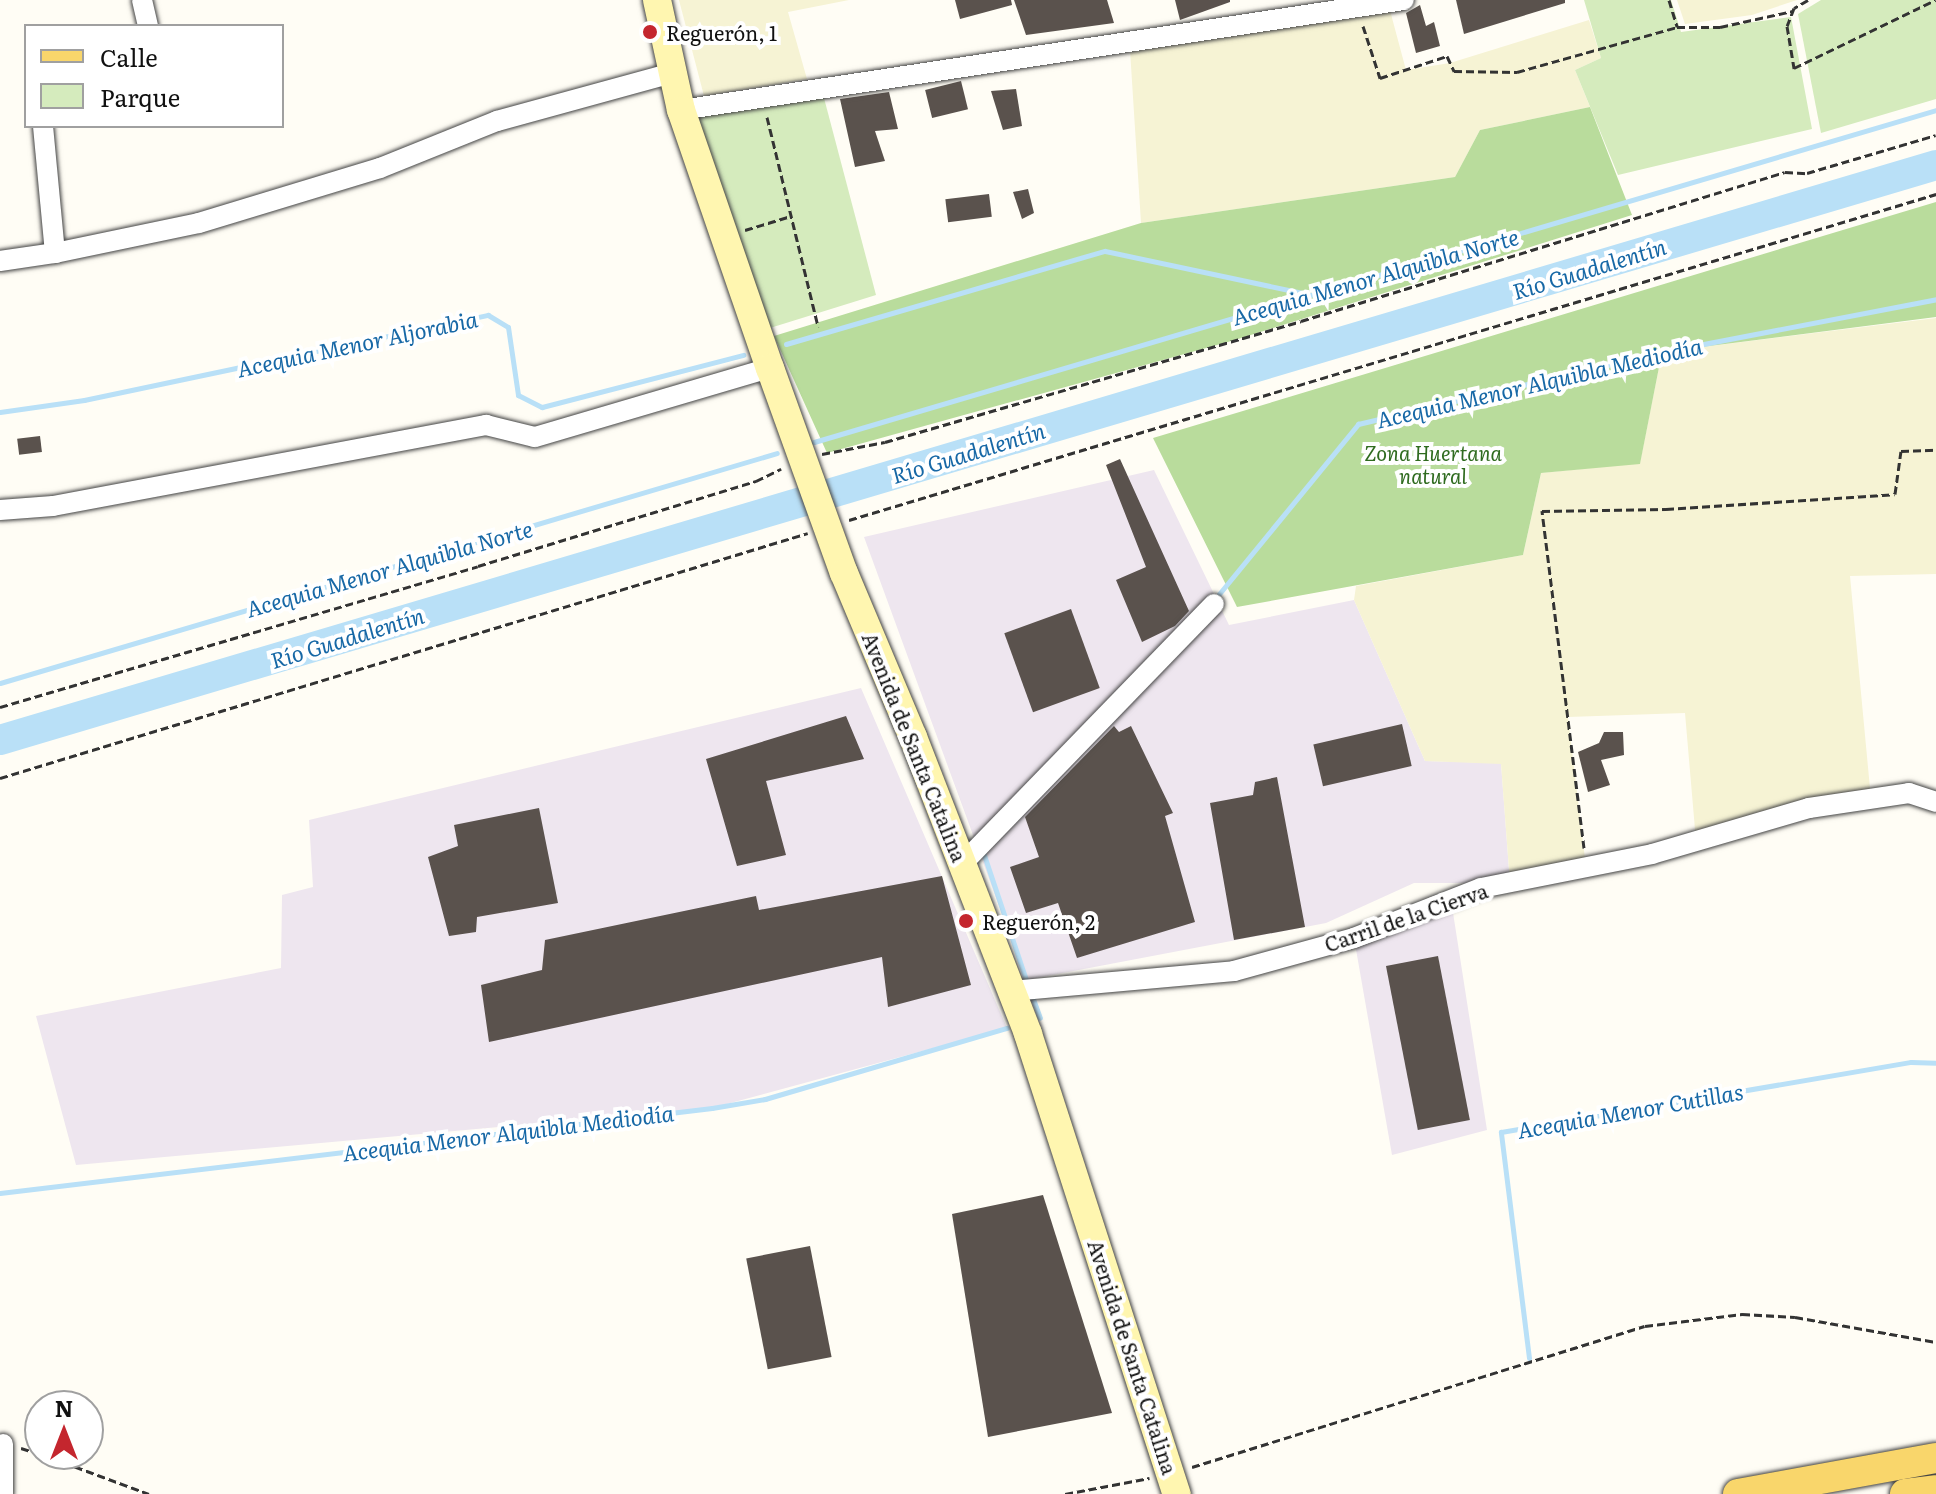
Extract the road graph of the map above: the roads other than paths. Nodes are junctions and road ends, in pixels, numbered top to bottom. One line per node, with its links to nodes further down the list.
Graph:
1 (142, 0): 4 (street)
2 (657, 0): 5 (main road, Avenida de Santa Catalina)
3 (1404, 0): 6 (street)
4 (148, 24)
5 (673, 73): 6 (main road, Avenida de Santa Catalina); 8 (street)
6 (681, 110): 10 (main road, Avenida de Santa Catalina)
7 (43, 128): 8 (street)
8 (55, 253): 9 (street)
9 (0, 261)
10 (770, 368): 11 (street); 14 (main road, Avenida de Santa Catalina)
11 (0, 510)
12 (1214, 604): 14 (street)
13 (1936, 802): 15 (street, Carril de la Cierva)
14 (962, 864): 15 (main road, Avenida de Santa Catalina)
15 (1011, 991): 18 (main road, Avenida de Santa Catalina)
16 (3, 1444): 20 (street)
17 (1936, 1458): 21 (main road)
18 (1174, 1484)
19 (1936, 1490): 22 (main road)
20 (3, 1494)
21 (1738, 1494)
22 (1905, 1494)

